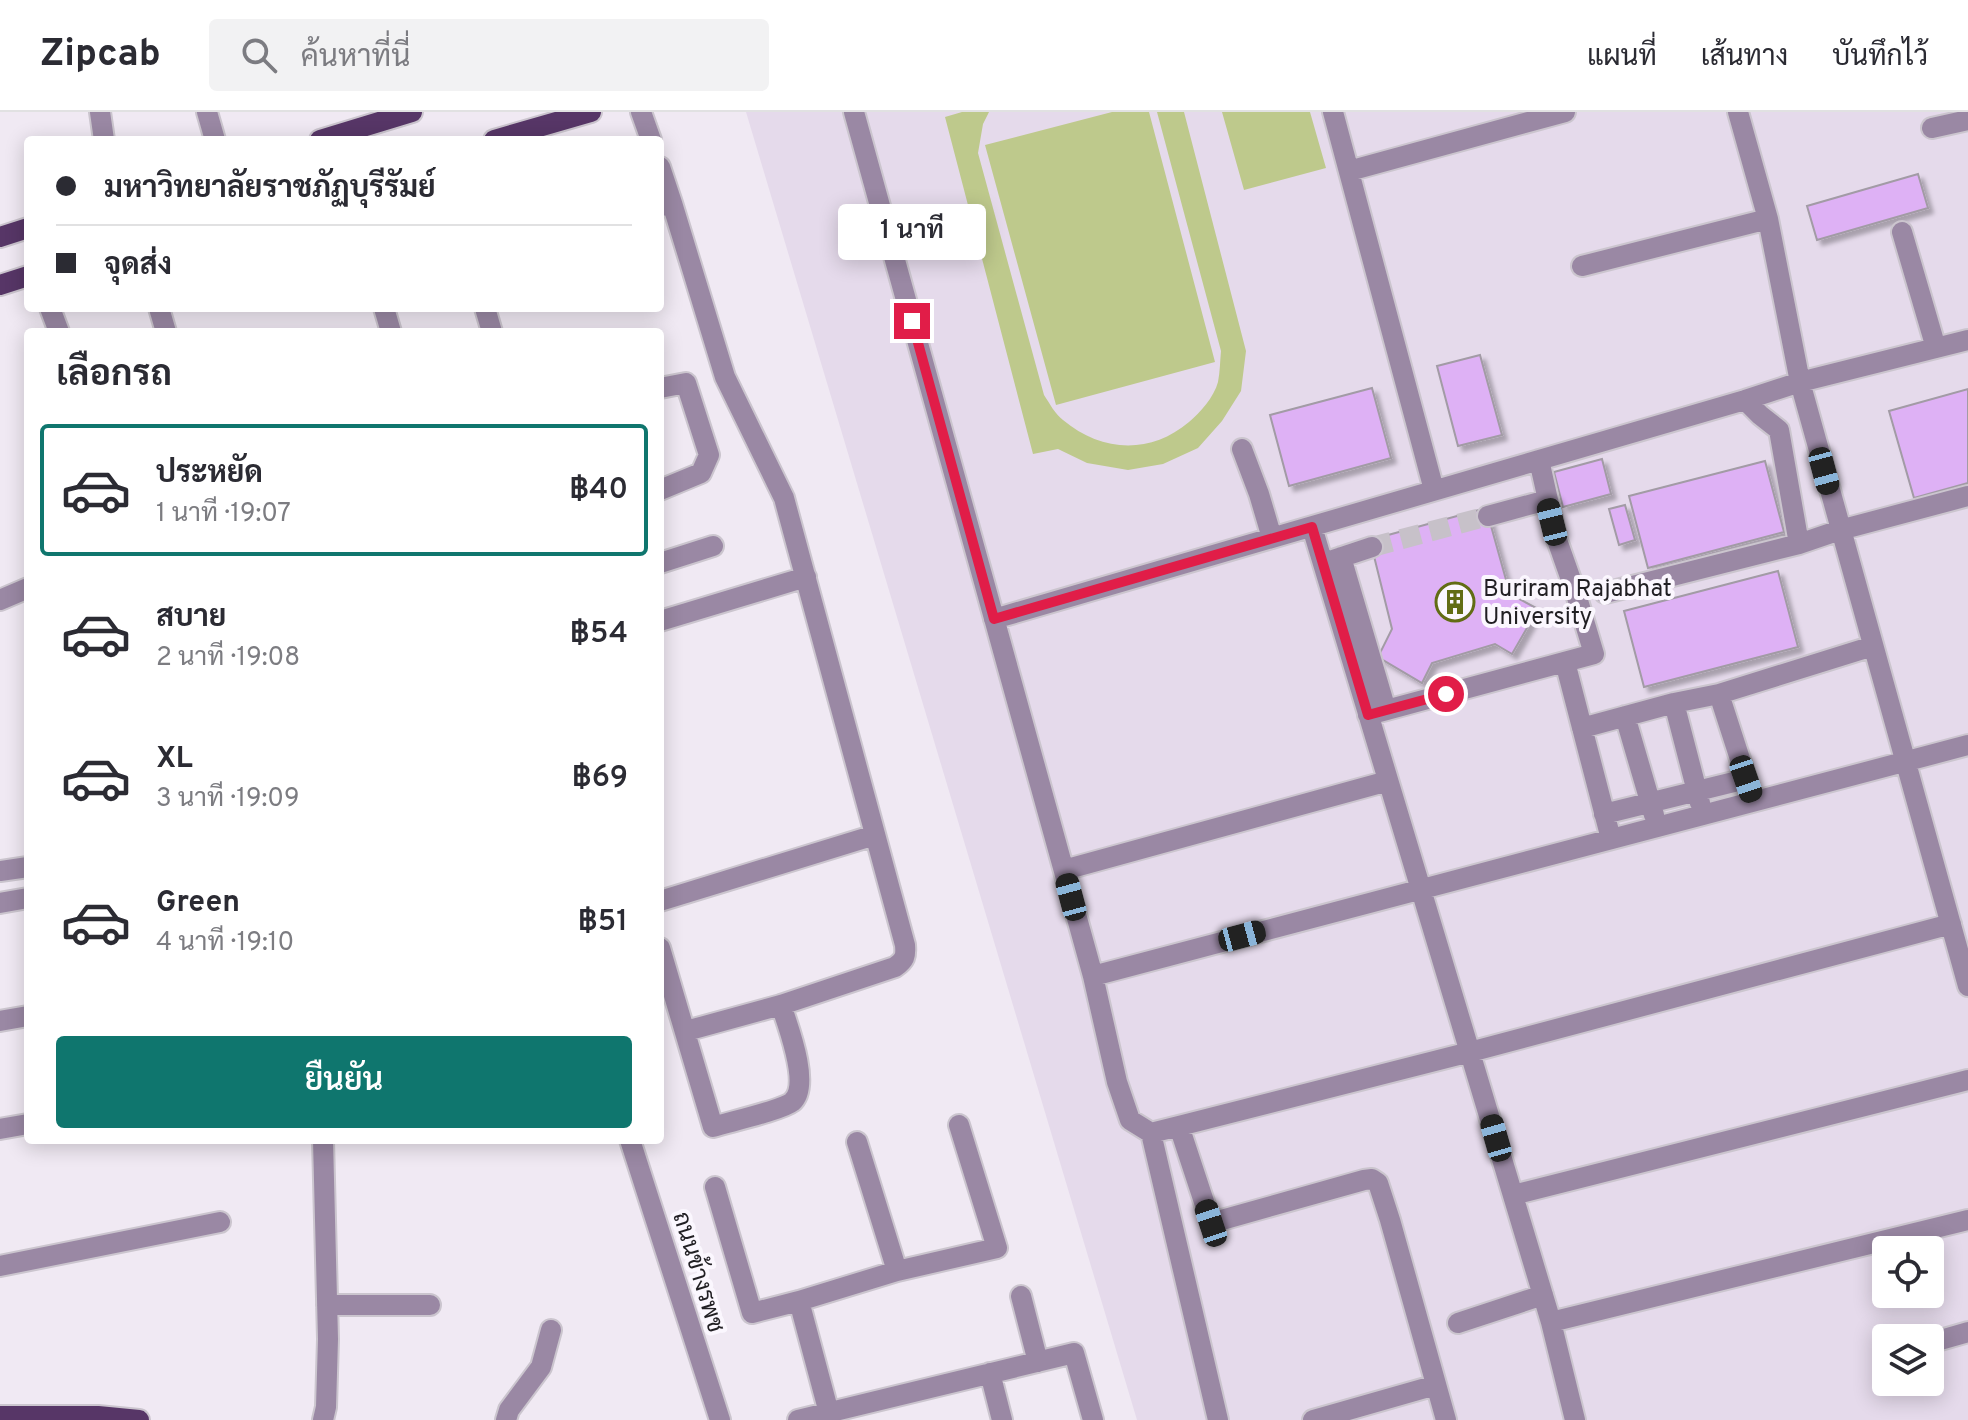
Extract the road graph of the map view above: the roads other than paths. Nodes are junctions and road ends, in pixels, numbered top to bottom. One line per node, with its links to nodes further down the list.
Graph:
1 (100, 112): 13 (street)
2 (207, 112): 14 (street)
3 (412, 112): 10 (main road)
4 (591, 112): 16 (main road)
5 (641, 112): 17 (street)
6 (854, 112): 51 (street)
7 (1333, 112): 18 (street)
8 (1565, 112): 18 (street)
9 (1738, 112): 20 (street)
10 (381, 117): 15 (main road)
11 (1968, 120): 12 (street)
12 (1932, 128)
13 (103, 136)
14 (214, 136)
15 (331, 136)
16 (508, 136)
17 (650, 136)
18 (1349, 171): 35 (street)
19 (666, 204): 47 (street)
20 (1768, 219): 24 (street); 29 (street)
21 (24, 229): 23 (main road)
22 (1902, 232): 28 (street)
23 (0, 237)
24 (1582, 266)
25 (24, 277): 26 (main road)
26 (0, 285)
27 (1968, 340): 28 (street)
28 (1936, 348): 29 (street)
29 (1800, 382): 31 (street); 40 (street)
30 (664, 387): 34 (street)
31 (1745, 400): 33 (street); 42 (street)
32 (1242, 449): 41 (street)
33 (1539, 460): 35 (street); 36 (street)
34 (664, 488)
35 (1434, 490): 39 (street)
36 (1547, 500): 38 (street); 54 (street)
37 (1967, 500): 40 (street)
38 (1488, 516)
39 (1312, 527): 41 (street); 45 (street)
40 (1840, 530): 42 (street); 53 (street)
41 (1272, 538): 51 (street)
42 (1799, 544): 49 (street)
43 (713, 546): 46 (street)
44 (1372, 547): 45 (street)
45 (1332, 560): 57 (street)
46 (664, 562)
47 (806, 577): 52 (street); 70 (street)
48 (24, 590): 50 (street)
49 (1605, 593)
50 (0, 600)
51 (994, 619): 73 (street)
52 (664, 620)
53 (1873, 646): 55 (street); 61 (street)
54 (1565, 662): 57 (street); 59 (street)
55 (1719, 694): 56 (street); 62 (street)
56 (1674, 703): 58 (street); 64 (street)
57 (1377, 713): 63 (street)
58 (1625, 716): 59 (street); 65 (street)
59 (1582, 728): 67 (street)
60 (1968, 745): 61 (street)
61 (1905, 760): 66 (street); 79 (street)
62 (1746, 779): 64 (street); 66 (street)
63 (1388, 781): 73 (street); 75 (street)
64 (1697, 791): 65 (street); 68 (street)
65 (1650, 802): 67 (street); 69 (street)
66 (1754, 802): 68 (street)
67 (1604, 814): 71 (street)
68 (1703, 815): 69 (street)
69 (1657, 827): 71 (street)
70 (875, 835): 77 (street); 83 (street)
71 (1611, 839): 75 (street)
72 (24, 868): 74 (street)
73 (1064, 870): 81 (street)
74 (0, 871)
75 (1421, 889): 81 (street); 87 (street)
76 (24, 899): 78 (street)
77 (664, 900)
78 (0, 903)
79 (1951, 924): 82 (street); 87 (street)
80 (664, 962): 86 (street)
81 (1093, 976): 93 (street)
82 (1968, 986)
83 (781, 1005): 86 (street); 86 (street)
84 (24, 1017): 85 (street)
85 (0, 1021)
86 (686, 1031)
87 (1470, 1052): 91 (street); 98 (street)
88 (1968, 1080): 98 (street)
89 (24, 1125): 92 (street)
90 (959, 1125): 102 (street)
91 (1179, 1126): 93 (street); 115 (street)
92 (0, 1129)
93 (1151, 1133): 125 (street)
94 (857, 1142): 102 (street)
95 (323, 1144): 106 (street)
96 (631, 1144): 121 (street, ถนนข้างรพช)
97 (715, 1187): 105 (street)
98 (1513, 1195): 103 (street)
99 (1968, 1220): 108 (street)
100 (220, 1222): 101 (street)
101 (0, 1266)
102 (897, 1271): 105 (street)
103 (1543, 1295): 108 (street); 109 (street)
104 (1021, 1296): 113 (street)
105 (799, 1301): 116 (street)
106 (327, 1305): 107 (street); 119 (street)
107 (430, 1305)
108 (1551, 1322): 128 (street)
109 (1458, 1323)
110 (551, 1330): 120 (street)
111 (1968, 1332): 112 (street)
112 (1944, 1339)
113 (1038, 1362): 114 (street); 124 (street)
114 (990, 1373): 116 (street); 123 (street)
115 (1436, 1385): 126 (street); 127 (street)
116 (829, 1413): 122 (street)
117 (0, 1416): 118 (main road)
118 (139, 1420)
119 (323, 1420)
120 (506, 1420)
121 (720, 1420)
122 (798, 1420)
123 (1002, 1420)
124 (1093, 1420)
125 (1218, 1420)
126 (1313, 1420)
127 (1446, 1420)
128 (1575, 1420)

